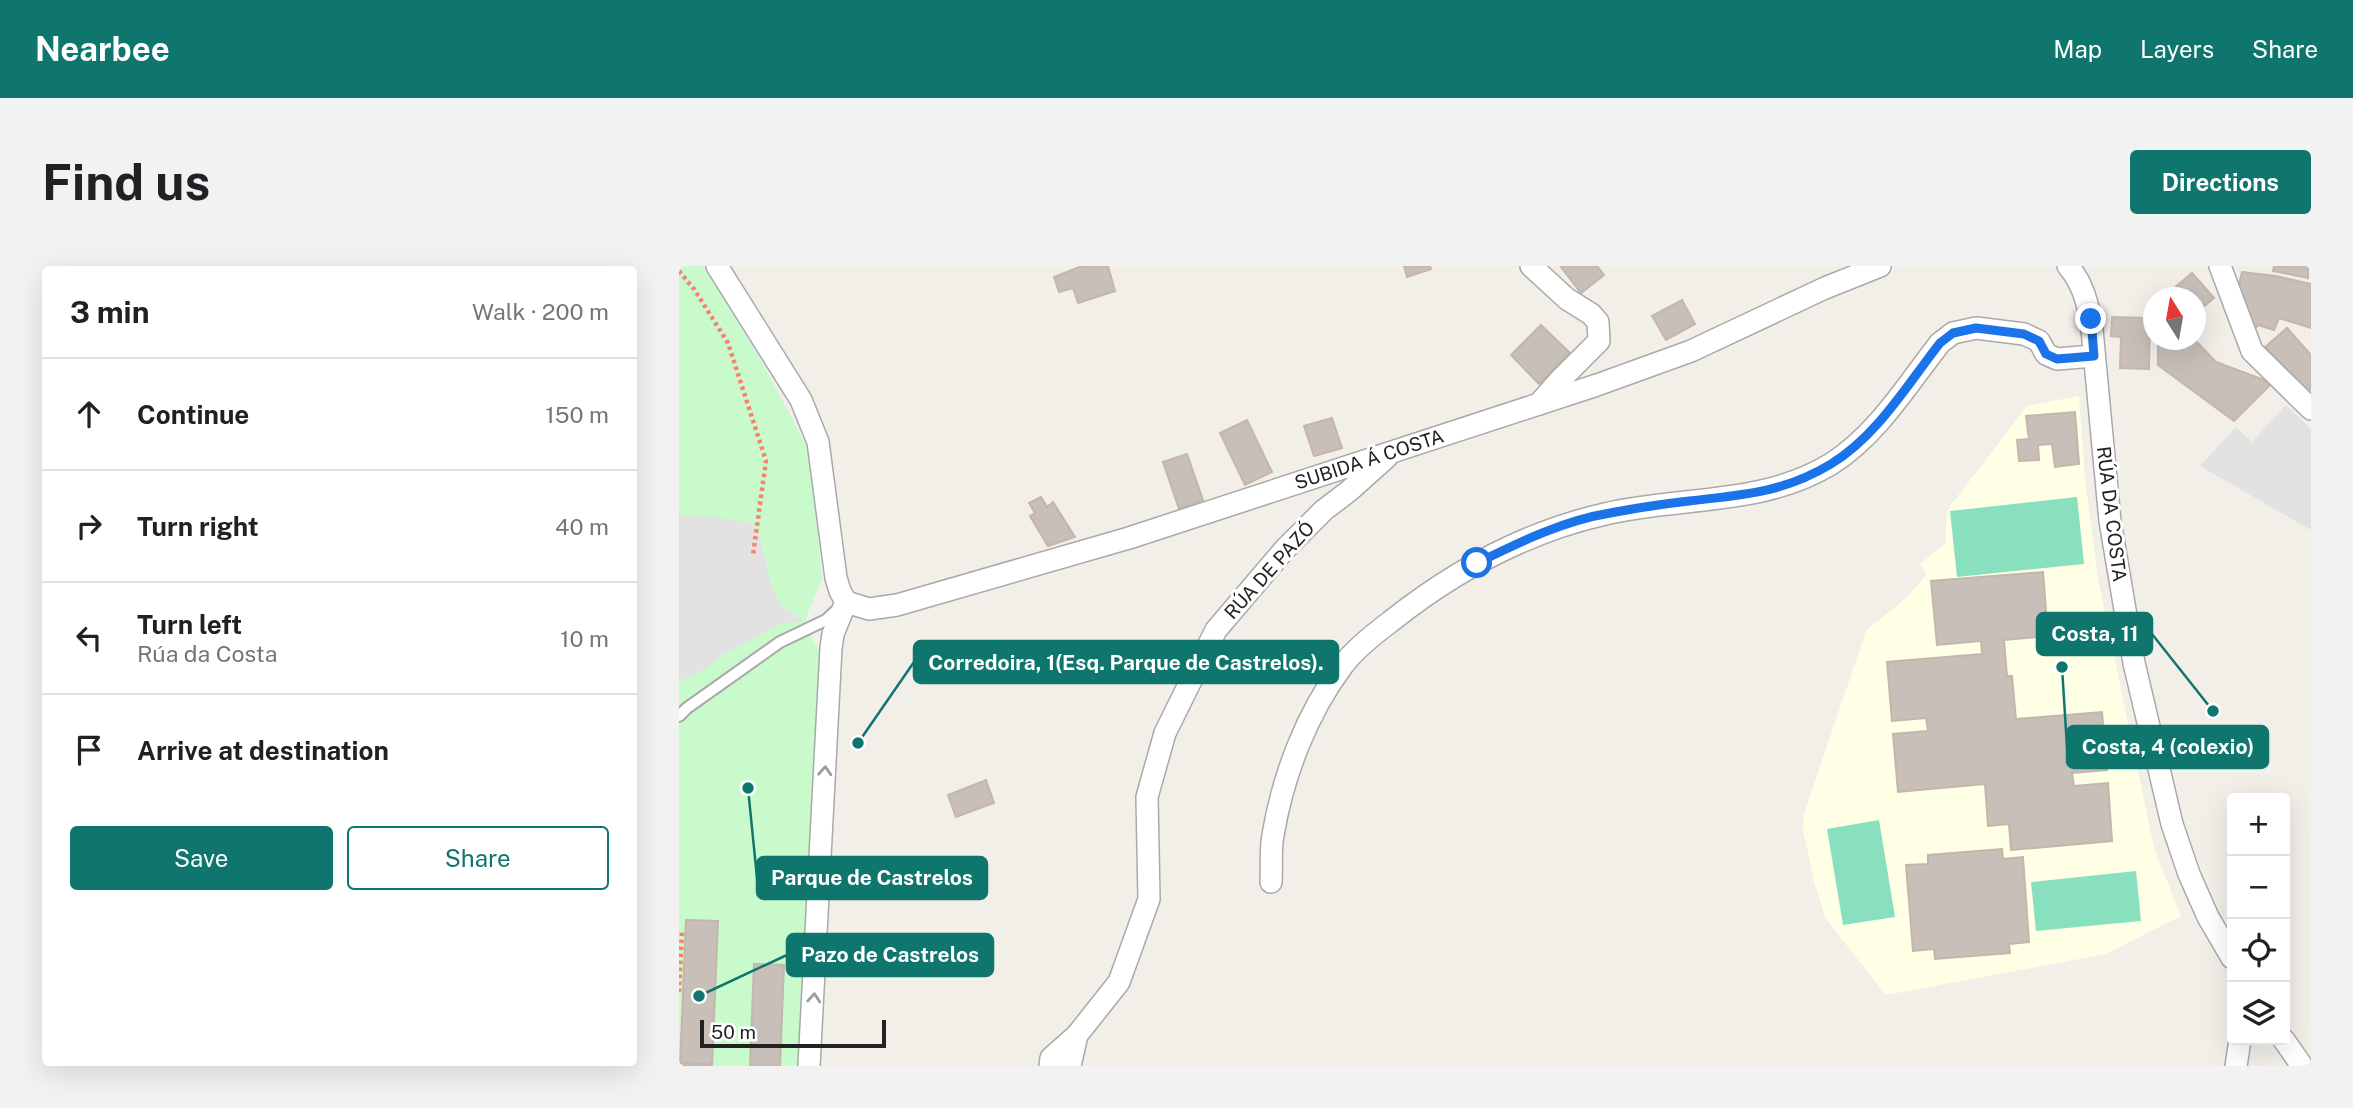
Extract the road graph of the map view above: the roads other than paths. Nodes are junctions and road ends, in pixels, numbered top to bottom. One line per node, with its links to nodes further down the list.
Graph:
1 (717, 266): 10 (street)
2 (1531, 266): 7 (street)
3 (1881, 266): 7 (street, SUBIDA Á COSTA)
4 (2225, 267): 8 (street)
5 (2076, 270): 6 (street, RÚA DA COSTA)
6 (2094, 356): 12 (street); 13 (street, RÚA DA COSTA)
7 (1539, 404): 9 (street, SUBIDA Á COSTA)
8 (2311, 409)
9 (1395, 450): 10 (street, SUBIDA Á COSTA); 14 (street, RÚA DE PAZÓ)
10 (846, 602): 11 (lane); 17 (street, one-way to 10)
11 (679, 716)
12 (1271, 882)
13 (2227, 949)
14 (1076, 1035): 18 (street); 19 (street, RÚA DE PAZÓ)
15 (2239, 1045): 20 (street)
16 (2287, 1045): 21 (street)
17 (809, 1066)
18 (1050, 1066)
19 (1070, 1066)
20 (2236, 1066)
21 (2302, 1066)

